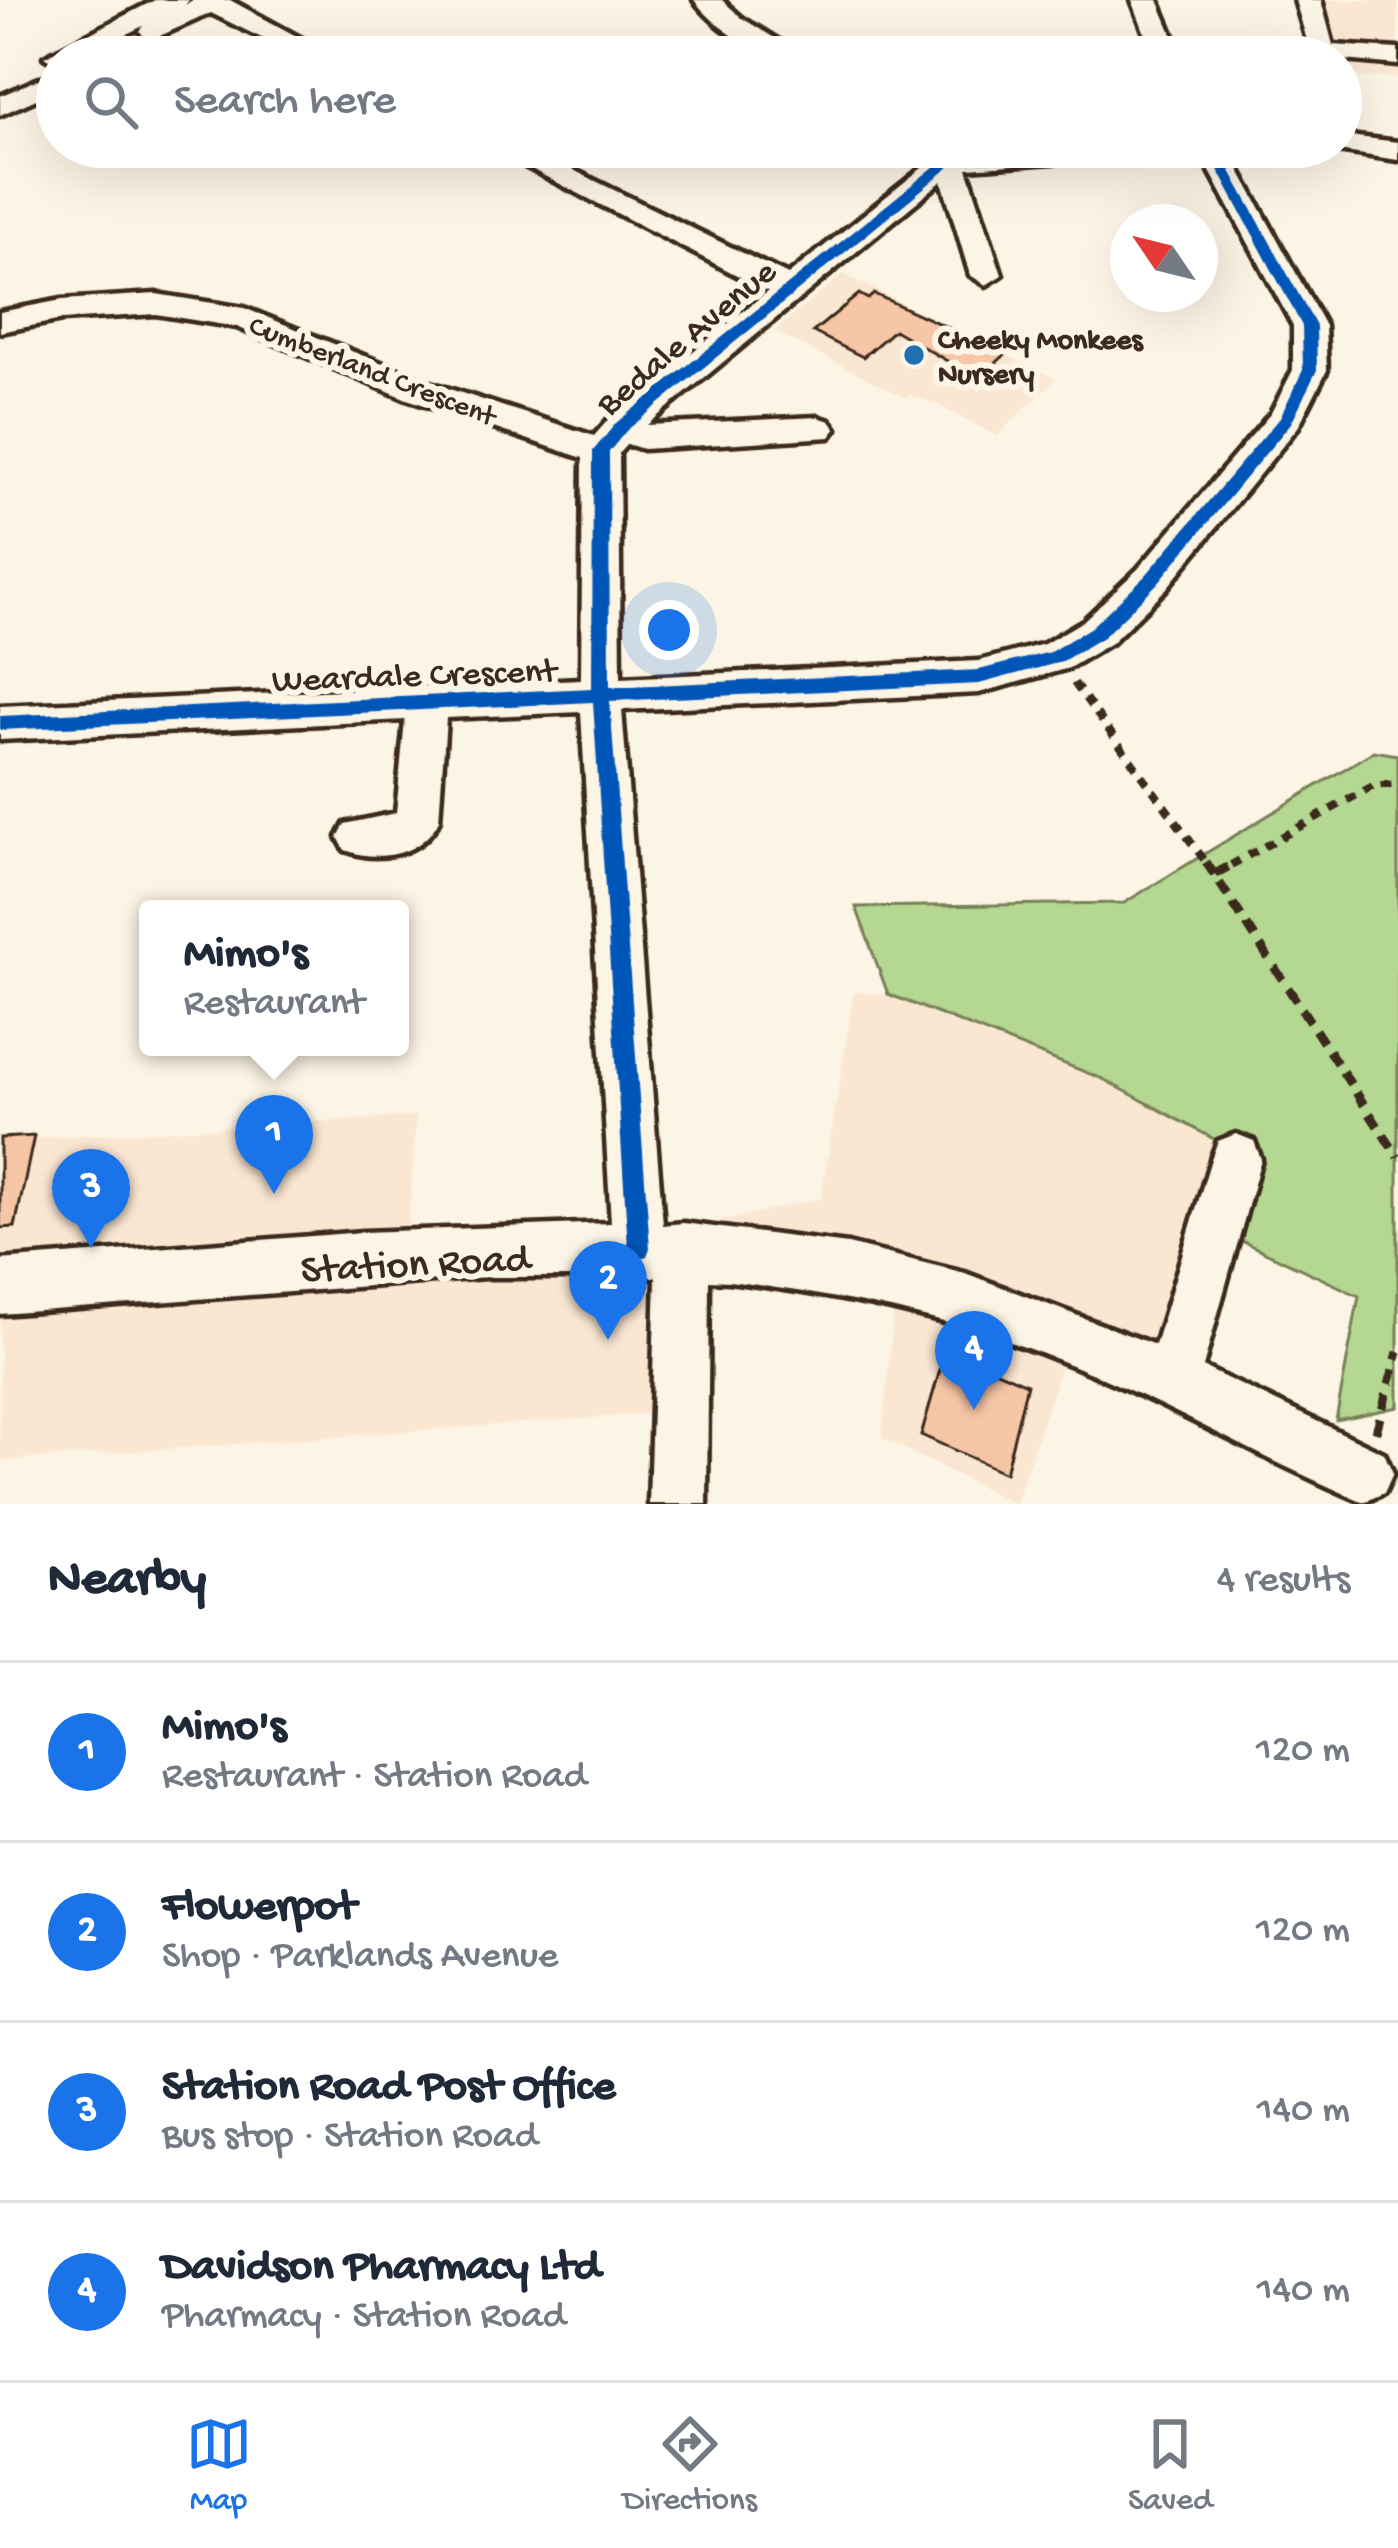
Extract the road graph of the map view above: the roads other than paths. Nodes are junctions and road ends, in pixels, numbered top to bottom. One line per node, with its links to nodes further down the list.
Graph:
1 (176, 0): 6 (street)
2 (707, 0): 9 (street)
3 (1145, 0): 10 (street)
4 (1308, 0): 11 (street)
5 (212, 1): 7 (street); 8 (street)
6 (101, 36)
7 (143, 36)
8 (280, 36)
9 (754, 36)
10 (1160, 36)
11 (1318, 36)
12 (1362, 55): 13 (street)
13 (1398, 57)
14 (36, 68): 15 (street)
15 (0, 85)
16 (36, 89): 17 (street)
17 (0, 107)
18 (1362, 147): 19 (street)
19 (1398, 151)
20 (545, 168): 25 (street)
21 (926, 168): 25 (street, Bedale Avenue)
22 (947, 168): 24 (street)
23 (1224, 168): 29 (street, Weardale Crescent)
24 (986, 275)
25 (790, 289): 28 (street, Bedale Avenue)
26 (0, 322): 28 (street, Cumberland Crescent)
27 (818, 429): 28 (street, Cumberland Crescent)
28 (611, 439): 29 (street, Bedale Avenue)
29 (601, 697): 30 (street, Weardale Crescent); 34 (street, Bedale Avenue)
30 (427, 704): 31 (street, Weardale Crescent); 32 (street)
31 (0, 723)
32 (360, 837)
33 (1236, 1159): 36 (street)
34 (661, 1249): 35 (street, Station Road); 36 (street, Station Road); 38 (street, Bedale Avenue)
35 (0, 1287)
36 (1172, 1380): 37 (street, Station Road)
37 (1378, 1482)
38 (678, 1504)

